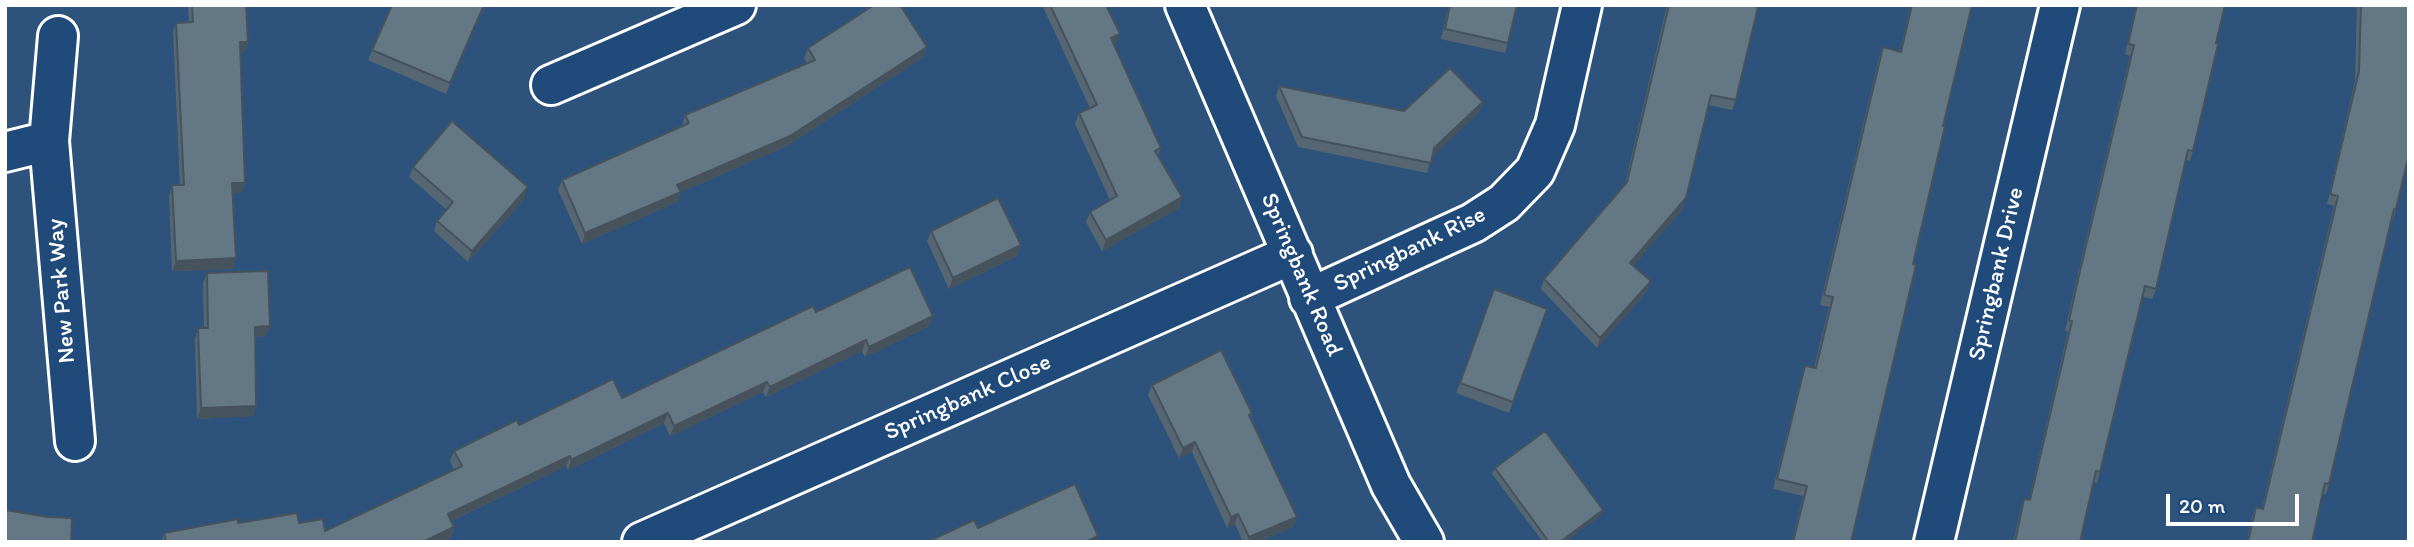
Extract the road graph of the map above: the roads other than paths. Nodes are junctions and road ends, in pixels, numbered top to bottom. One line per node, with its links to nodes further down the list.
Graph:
1 (736, 5): 6 (street)
2 (1185, 5): 9 (street, Springbank Road)
3 (1582, 5): 10 (street, Springbank Rise)
4 (2060, 5): 14 (street, Springbank Drive)
5 (58, 36): 7 (street, New Park Way)
6 (551, 85)
7 (49, 141): 8 (street); 11 (street, New Park Way)
8 (5, 152)
9 (1293, 254): 10 (street, Springbank Road); 12 (street, Springbank Close)
10 (1309, 298): 13 (street, Springbank Road)
11 (75, 440)
12 (642, 542)
13 (1424, 542)
14 (1934, 542)

